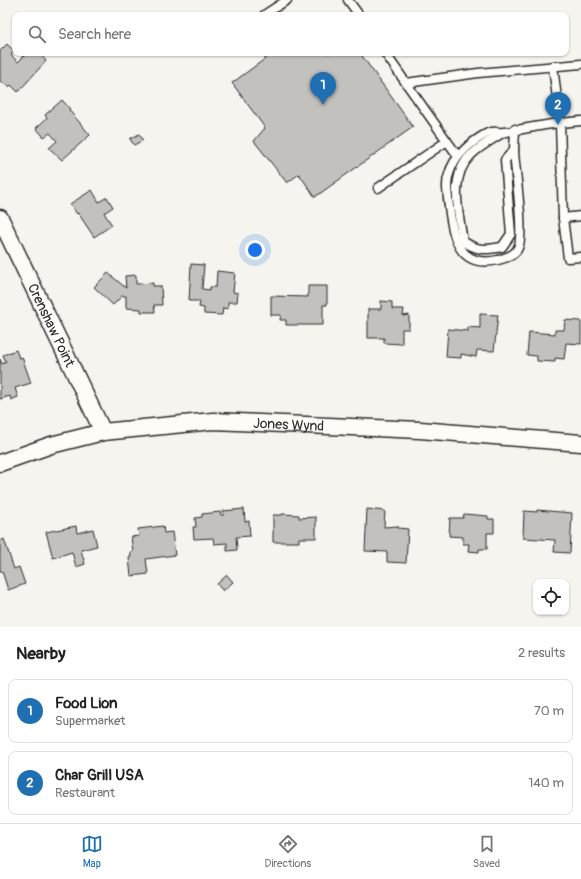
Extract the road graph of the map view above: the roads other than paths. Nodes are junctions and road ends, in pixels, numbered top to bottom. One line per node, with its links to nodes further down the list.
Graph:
1 (287, 0): 3 (lane)
2 (348, 0): 4 (lane)
3 (269, 12)
4 (356, 12)
5 (387, 56): 8 (lane)
6 (581, 64): 7 (lane)
7 (553, 66): 8 (lane); 10 (lane)
8 (406, 83): 13 (lane)
9 (581, 121): 10 (lane)
10 (560, 123): 11 (lane); 19 (lane)
11 (516, 129): 12 (lane); 14 (lane)
12 (505, 132): 14 (lane); 15 (lane)
13 (448, 141): 15 (lane); 16 (lane)
14 (514, 150): 15 (lane)
15 (458, 156)
16 (378, 188)
17 (581, 216): 19 (lane)
18 (0, 218): 21 (street, Crenshaw Point)
19 (563, 218): 20 (lane)
20 (581, 257)
21 (103, 432): 22 (street, Jones Wynd); 23 (street, Jones Wynd)
22 (581, 443)
23 (0, 463)

